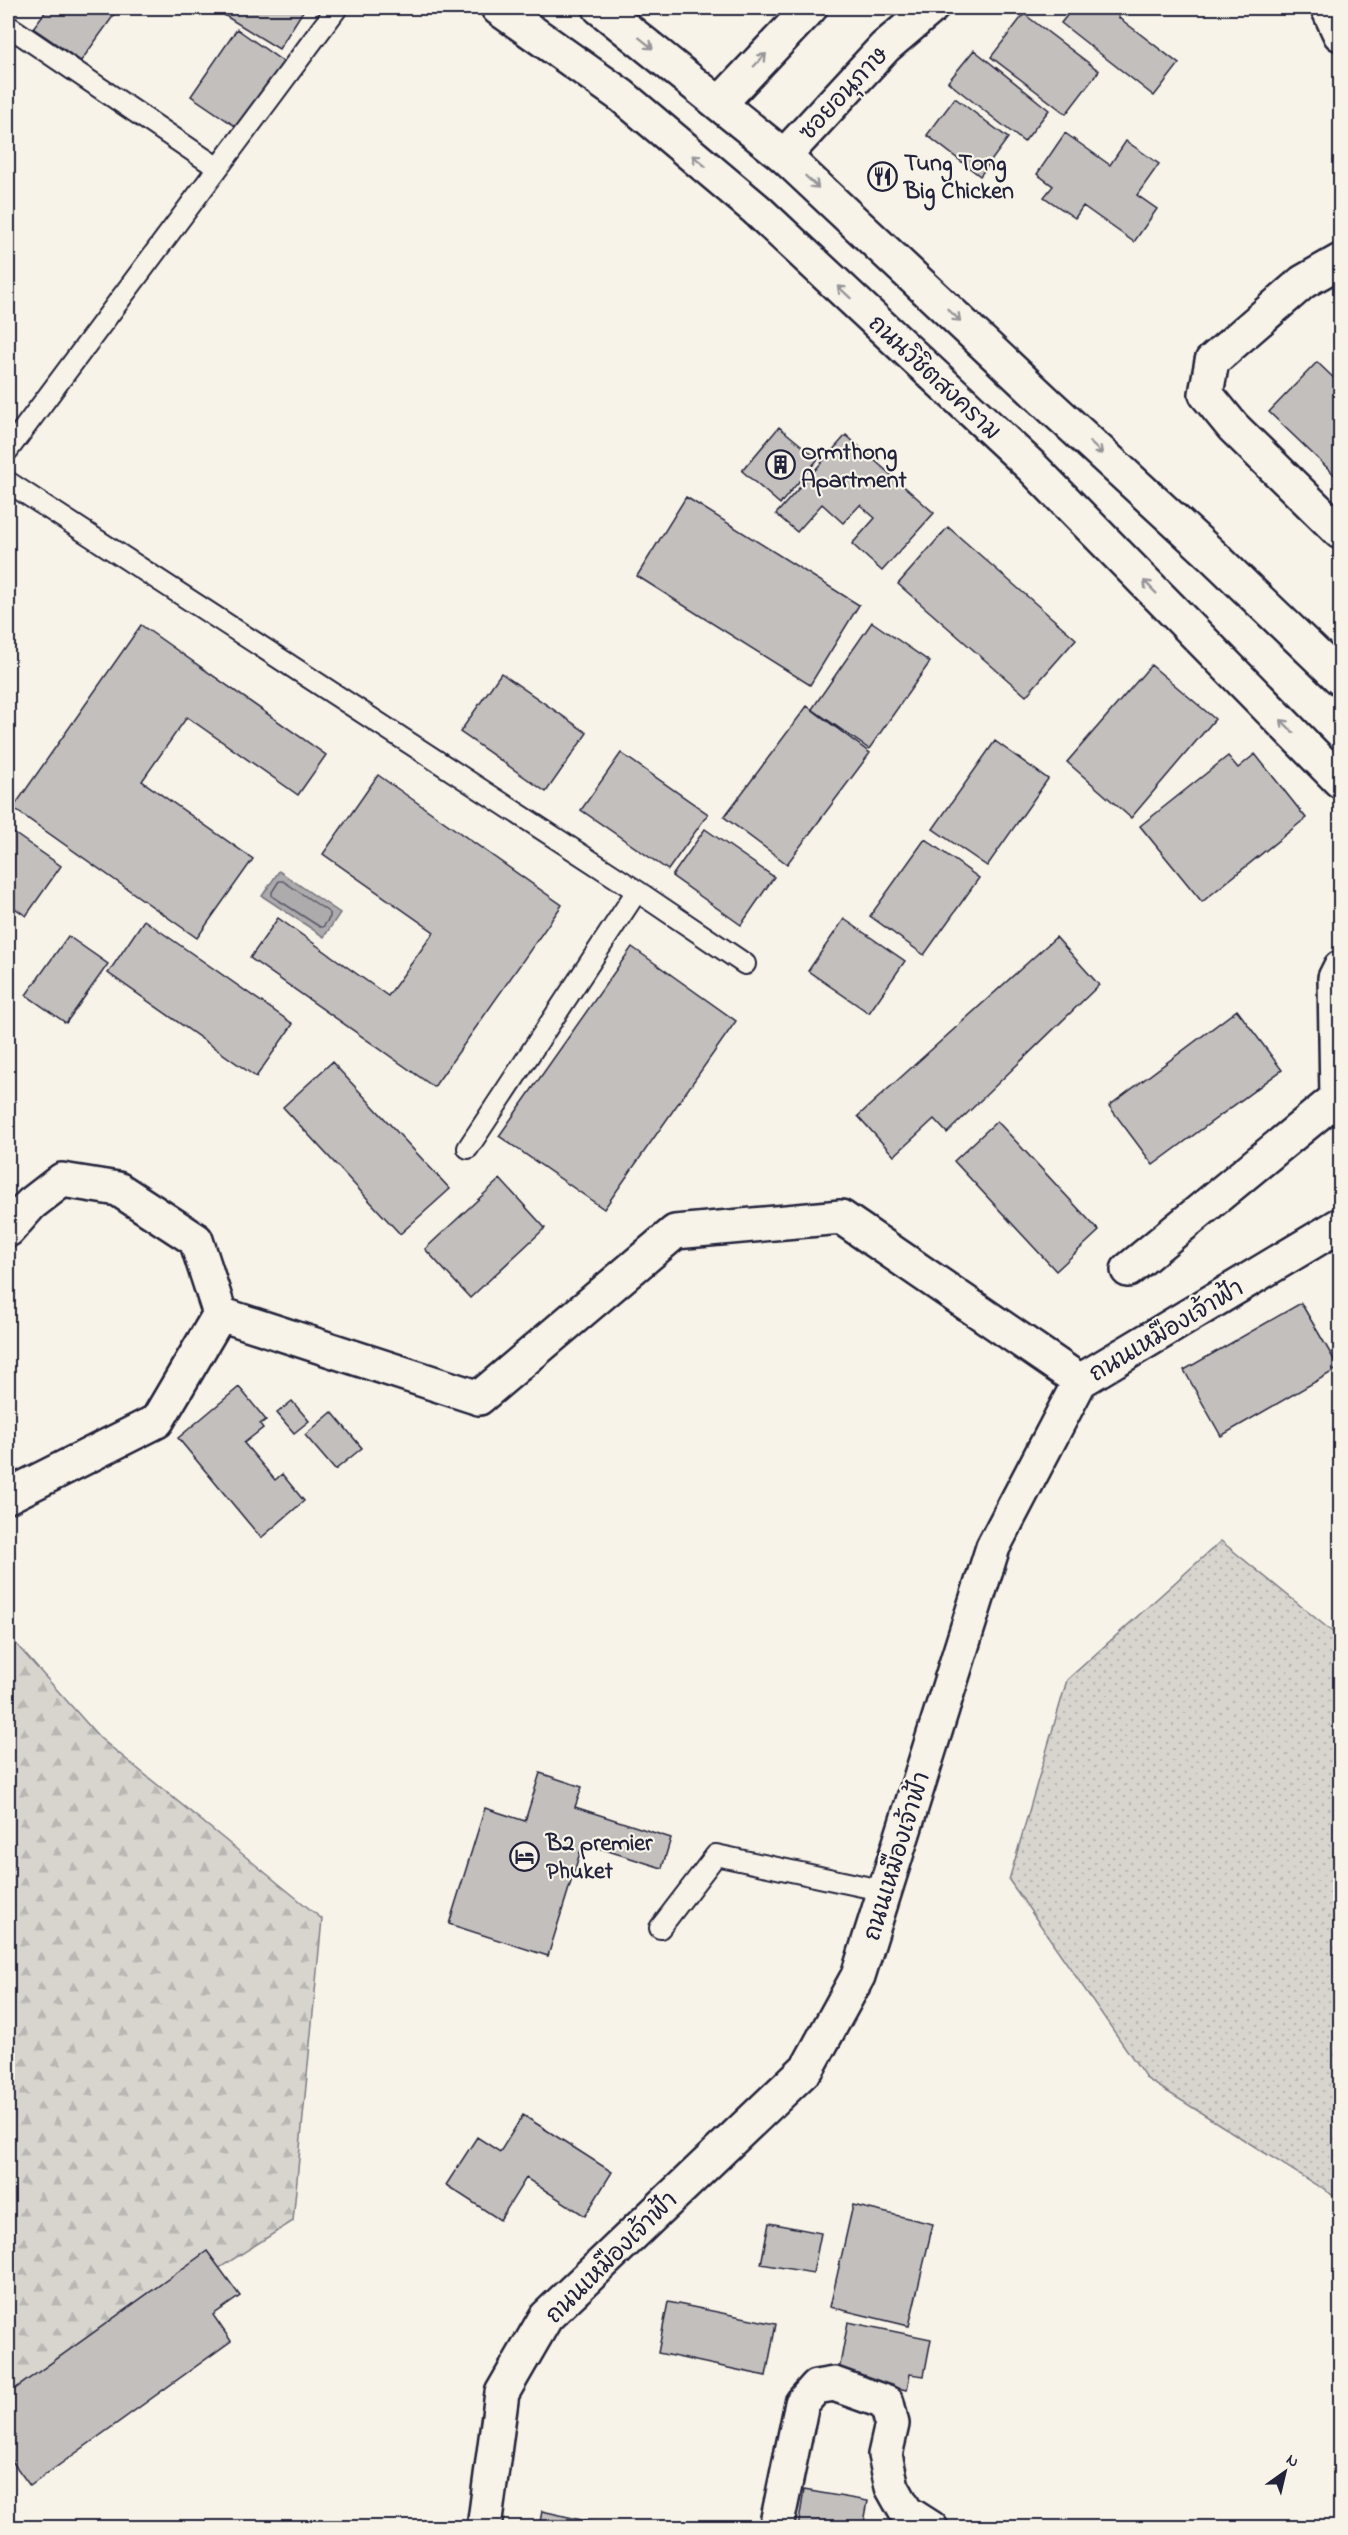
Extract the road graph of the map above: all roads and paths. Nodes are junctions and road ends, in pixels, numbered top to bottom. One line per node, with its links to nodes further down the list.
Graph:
1 (338, 8): 11 (lane)
2 (498, 8): 17 (street, ถนนวิชิตสงคราม, one-way to 2)
3 (600, 8): 9 (street, one-way to 9)
4 (810, 8): 9 (street, one-way to 4)
5 (931, 8): 10 (street, ซอยอนุภาษ)
6 (1328, 8): 8 (street)
7 (10, 27): 11 (lane)
8 (1341, 34)
9 (720, 103): 10 (street)
10 (784, 156): 16 (street, one-way to 16)
11 (218, 168): 13 (lane)
12 (1341, 261): 15 (street)
13 (8, 450)
14 (8, 482): 18 (lane)
15 (1341, 532)
16 (1341, 678)
17 (1341, 781)
18 (637, 891): 19 (lane); 21 (lane)
19 (745, 964)
20 (1341, 968): 24 (street)
21 (468, 1148)
22 (1341, 1225): 26 (street, ถนนเหมืองเจ้าฟ้า)
23 (8, 1230): 25 (street)
24 (1128, 1270)
25 (220, 1314): 26 (street); 27 (street)
26 (1080, 1381): 28 (street, ถนนเหมืองเจ้าฟ้า)
27 (8, 1496)
28 (885, 1891): 29 (lane); 30 (street, ถนนเหมืองเจ้าฟ้า)
29 (660, 1928)
30 (484, 2528)
31 (776, 2528): 32 (street)
32 (931, 2528)

